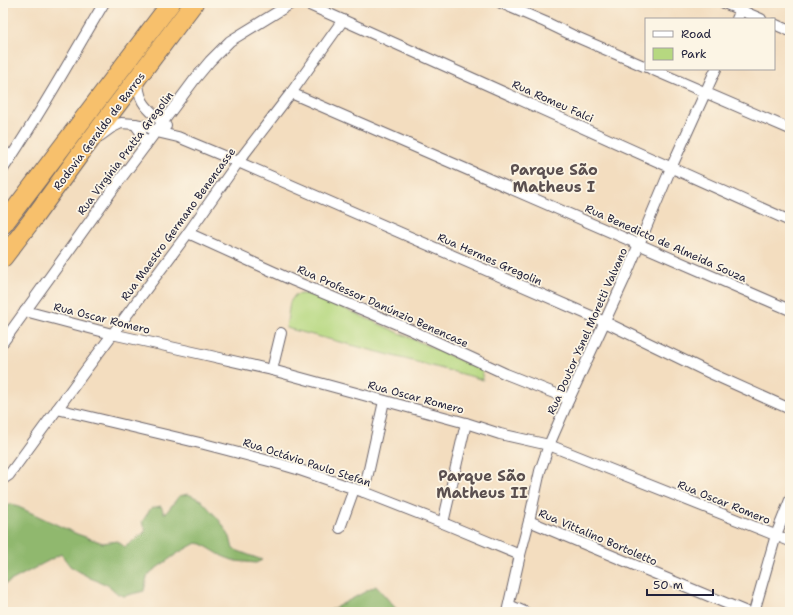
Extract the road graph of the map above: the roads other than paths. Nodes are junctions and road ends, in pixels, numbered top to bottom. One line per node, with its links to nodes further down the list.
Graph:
1 (104, 3): 25 (street)
2 (171, 3): 29 (highway, Rodovia Geraldo de Barros)
3 (194, 3): 16 (highway, Rodovia Geraldo de Barros)
4 (292, 3): 20 (street, Rua Virgínia Pratta Gregolin)
5 (305, 3): 10 (street, Rua Romeu Falci)
6 (501, 3): 13 (street)
7 (724, 3): 8 (street)
8 (740, 11): 9 (street)
9 (758, 18)
10 (343, 20): 18 (street, Rua Maestro Germano Benencasse); 27 (street, Rua Romeu Falci)
11 (775, 24): 12 (street)
12 (790, 31)
13 (645, 67)
14 (653, 70): 17 (street)
15 (716, 70): 17 (street, Rua Doutor Ysnel Moretti Valvano)
16 (138, 78): 20 (street, Rua Hermes Gregolin); 24 (highway, Rodovia Geraldo de Barros)
17 (706, 92): 21 (street); 27 (street, Rua Doutor Ysnel Moretti Valvano)
18 (291, 93): 26 (street, Rua Maestro Germano Benencasse); 32 (street, Rua Benedicto de Almeida Souza)
19 (135, 124): 20 (street, Rua Hermes Gregolin); 22 (street); 24 (street, Rua Hermes Gregolin)
20 (160, 127): 22 (street, Rua Virgínia Pratta Gregolin); 26 (street, Rua Hermes Gregolin)
21 (790, 129)
22 (146, 145): 35 (street, Rua Virgínia Pratta Gregolin)
23 (3, 150): 25 (street)
24 (83, 150): 33 (highway, Rodovia Geraldo de Barros)
25 (11, 157): 28 (street)
26 (238, 162): 31 (street, Rua Maestro Germano Benencasse); 36 (street, Rua Hermes Gregolin)
27 (671, 168): 30 (street, Rua Romeu Falci); 32 (street, Rua Doutor Ysnel Moretti Valvano)
28 (3, 169)
29 (7, 219)
30 (790, 221)
31 (188, 232): 38 (street, Rua Maestro Germano Benencasse); 41 (street, Rua Professor Danúnzio Benencase)
32 (639, 244): 34 (street, Rua Benedicto de Almeida Souza); 36 (street, Rua Doutor Ysnel Moretti Valvano)
33 (3, 258)
34 (790, 310)
35 (25, 311): 38 (street, Rua Oscar Romero); 39 (street, Rua Virgínia Pratta Gregolin)
36 (605, 322): 41 (street, Rua Doutor Ysnel Moretti Valvano); 44 (street, Rua Hermes Gregolin)
37 (281, 333): 40 (street)
38 (112, 334): 40 (street, Rua Oscar Romero); 43 (street, Rua Maestro Germano Benencasse)
39 (3, 342)
40 (272, 370): 42 (street, Rua Oscar Romero)
41 (569, 399): 46 (street, Rua Doutor Ysnel Moretti Valvano)
42 (384, 401): 45 (street, Rua Oscar Romero); 49 (street)
43 (57, 409): 47 (street, Rua Maestro Germano Benencasse); 48 (street, Rua Octávio Paulo Stefan)
44 (790, 409)
45 (466, 423): 46 (street, Rua Oscar Romero); 52 (street)
46 (549, 445): 51 (street, Rua Doutor Ysnel Moretti Valvano); 54 (street, Rua Oscar Romero)
47 (4, 479)
48 (354, 489): 49 (street, Rua Octávio Paulo Stefan); 53 (street)
49 (364, 492): 52 (street, Rua Octávio Paulo Stefan)
50 (790, 500): 54 (street)
51 (529, 522): 56 (street, Rua Doutor Ysnel Moretti Valvano); 59 (street, Rua Vittalino Bortoletto)
52 (443, 523): 56 (street, Rua Octávio Paulo Stefan)
53 (340, 528)
54 (776, 535): 55 (street, Rua Oscar Romero); 60 (street)
55 (790, 541)
56 (520, 555): 57 (street, Rua Doutor Ysnel Moretti Valvano)
57 (508, 608): 58 (street)
58 (525, 612)
59 (747, 612)
60 (754, 612)

